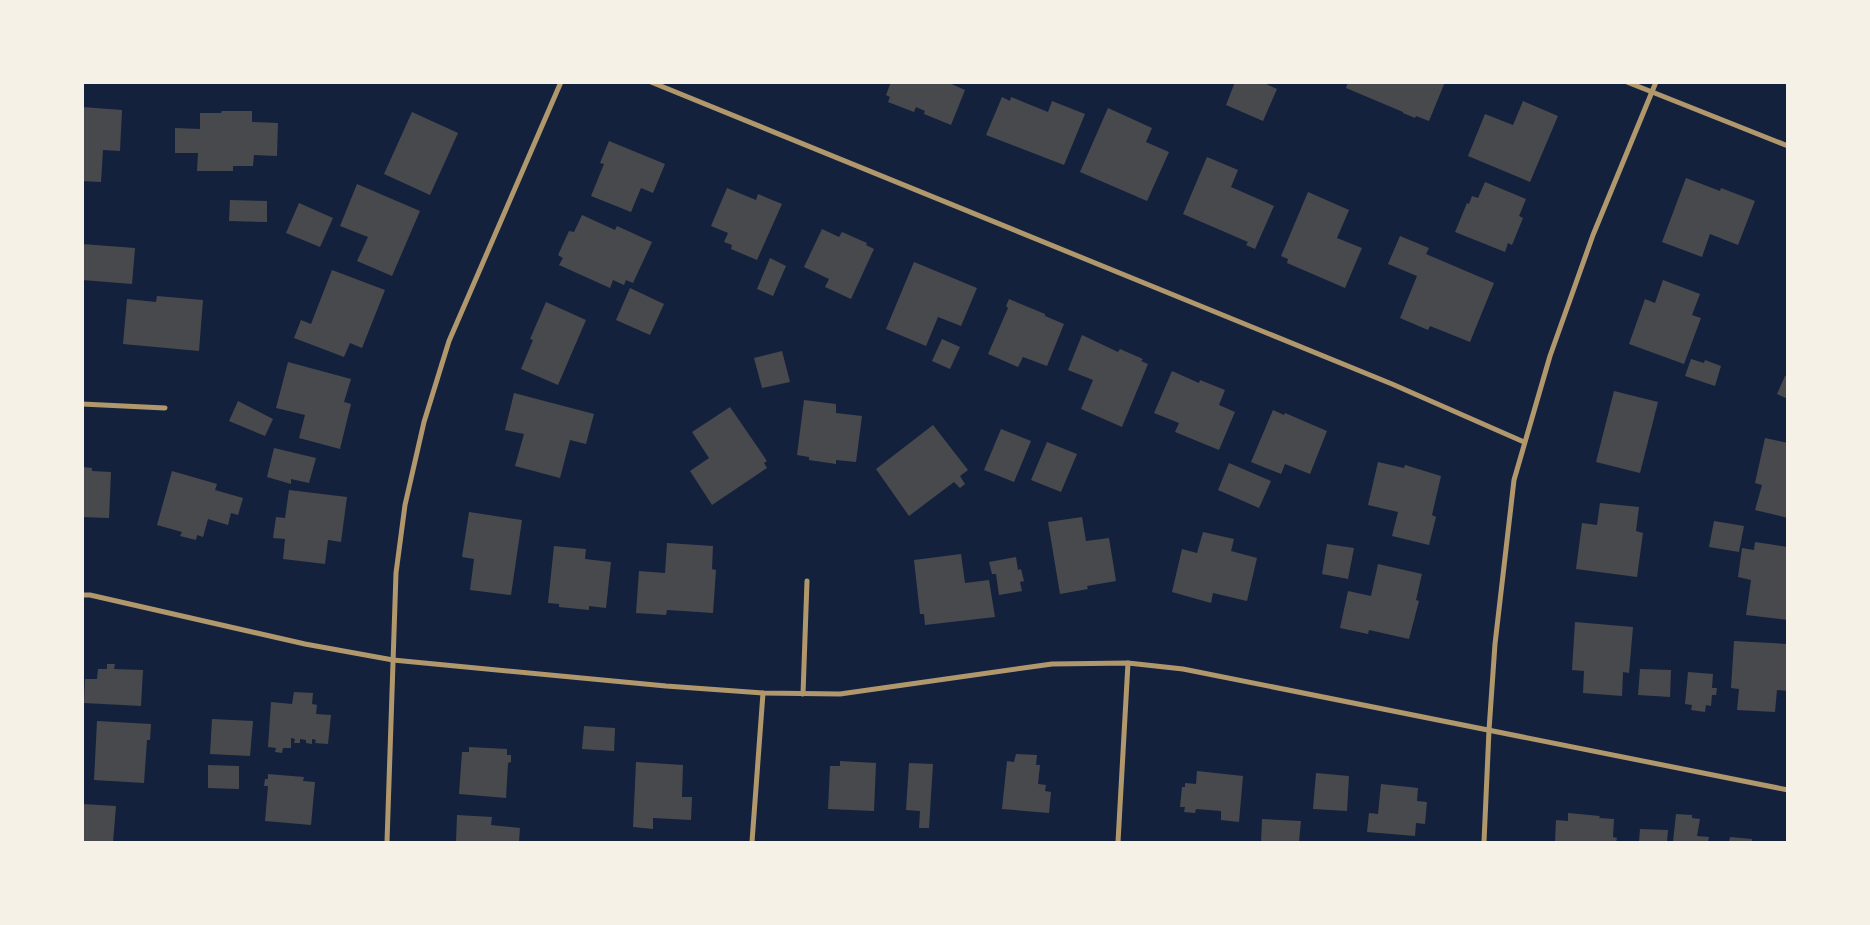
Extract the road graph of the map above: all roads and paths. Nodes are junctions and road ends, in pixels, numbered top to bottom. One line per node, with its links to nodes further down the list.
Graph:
1 (561, 82): 12 (street)
2 (650, 82): 9 (street)
3 (1627, 82): 5 (street)
4 (1656, 82): 5 (street)
5 (1652, 92): 6 (street); 9 (street)
6 (1788, 146)
7 (82, 404): 8 (street)
8 (165, 408)
9 (1524, 442): 16 (street)
10 (806, 581): 15 (street)
11 (82, 595): 12 (street)
12 (393, 660): 14 (street); 18 (street)
13 (1128, 663): 15 (street); 16 (street); 20 (street)
14 (764, 693): 15 (street); 19 (street)
15 (803, 694)
16 (1489, 730): 17 (street); 21 (street)
17 (1788, 790)
18 (387, 842)
19 (752, 842)
20 (1118, 842)
21 (1484, 842)

